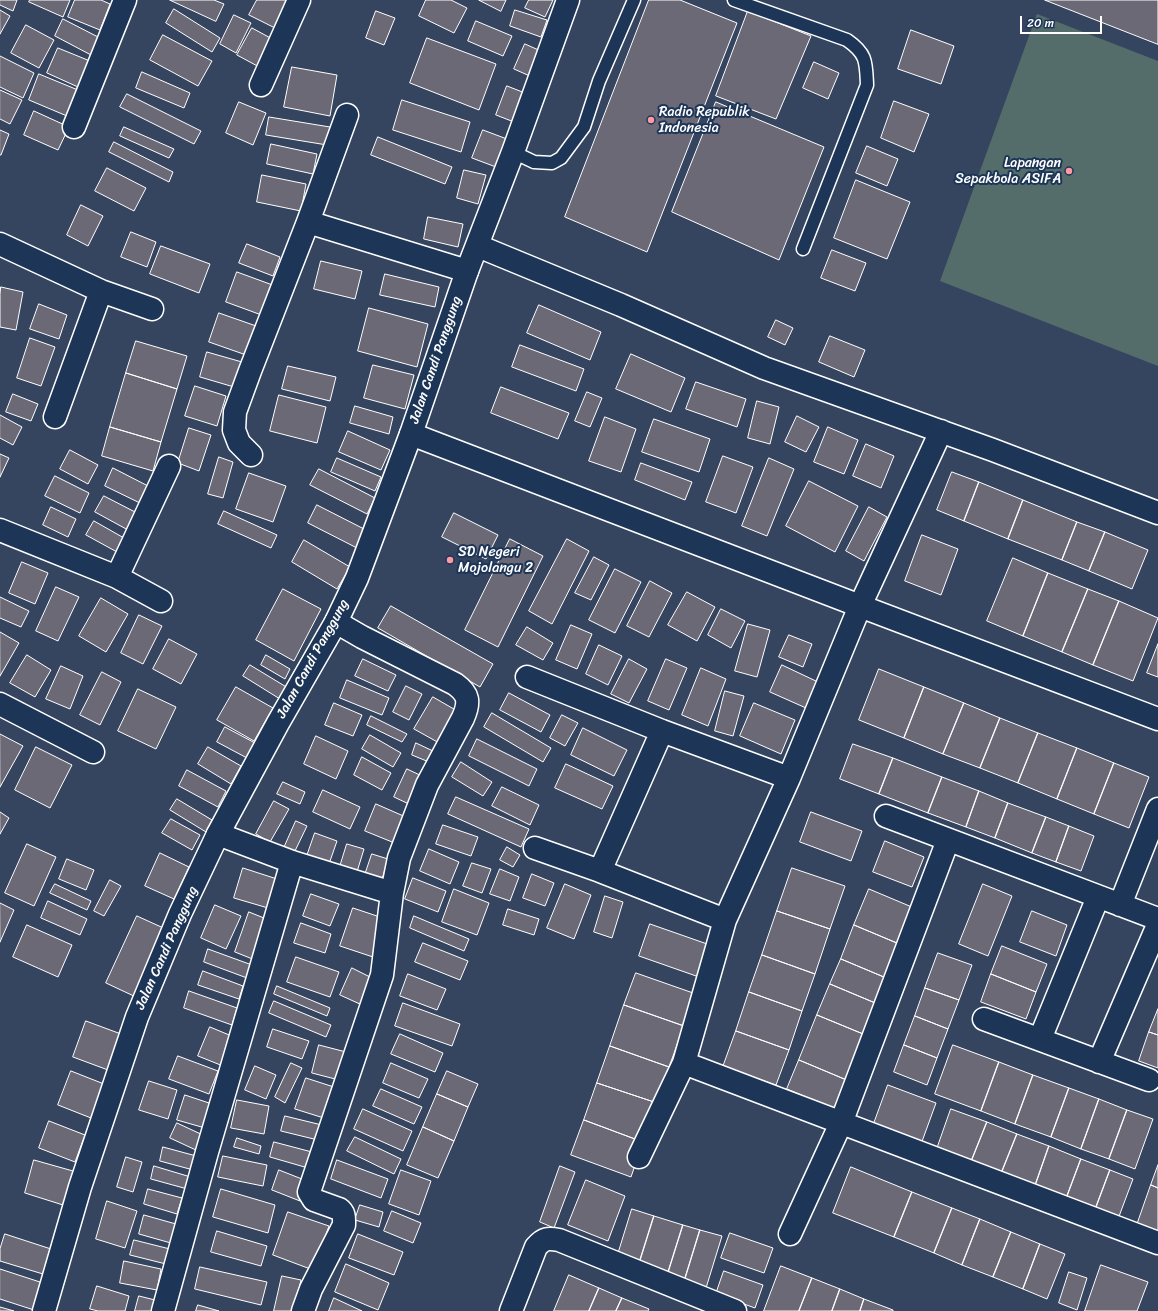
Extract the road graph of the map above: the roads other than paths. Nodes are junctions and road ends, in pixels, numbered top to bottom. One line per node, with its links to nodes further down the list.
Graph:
1 (125, 0): 8 (street)
2 (299, 0): 6 (street)
3 (568, 0): 9 (street, Jalan Candi Panggung)
4 (634, 0): 9 (lane)
5 (734, 0): 13 (lane)
6 (261, 85)
7 (347, 115): 10 (street)
8 (74, 127)
9 (513, 152): 12 (street, Jalan Candi Panggung)
10 (308, 222): 14 (street); 20 (street)
11 (0, 244): 15 (street)
12 (478, 246): 14 (street, Jalan Candi Panggung); 18 (street)
13 (803, 249)
14 (467, 271): 19 (street, Jalan Candi Panggung)
15 (100, 291): 16 (street); 17 (street)
16 (152, 309)
17 (55, 417)
18 (941, 431): 22 (street); 26 (street)
19 (411, 434): 26 (street); 27 (street, Jalan Candi Panggung)
20 (251, 456)
21 (169, 466): 24 (street)
22 (1158, 513)
23 (0, 530): 24 (street)
24 (117, 577): 25 (street)
25 (161, 601)
26 (860, 606): 30 (street); 33 (street)
27 (336, 622): 36 (street, Jalan Candi Panggung); 41 (street)
28 (527, 677): 31 (street)
29 (0, 704): 32 (street)
30 (1158, 719)
31 (662, 731): 33 (street); 40 (street)
32 (93, 752)
33 (789, 778): 45 (street)
34 (1158, 809): 43 (street)
35 (886, 816): 37 (street)
36 (218, 834): 39 (street); 56 (street, Jalan Candi Panggung)
37 (948, 840): 42 (street); 52 (street)
38 (535, 848): 40 (street)
39 (292, 862): 41 (street); 57 (street)
40 (600, 871): 45 (street)
41 (392, 893): 58 (street)
42 (1098, 897): 43 (street); 48 (street)
43 (1120, 905): 44 (street)
44 (1158, 919)
45 (725, 920): 50 (street)
46 (1158, 925): 49 (street)
47 (984, 1019): 48 (street)
48 (1040, 1039): 49 (street)
49 (1099, 1062): 51 (street)
50 (684, 1063): 52 (street); 53 (street)
51 (1149, 1080)
52 (841, 1123): 54 (street); 55 (street)
53 (639, 1157)
54 (790, 1234)
55 (1158, 1243)
56 (44, 1311)
57 (163, 1311)
58 (303, 1311)
59 (511, 1311): 60 (street)
60 (735, 1311)

